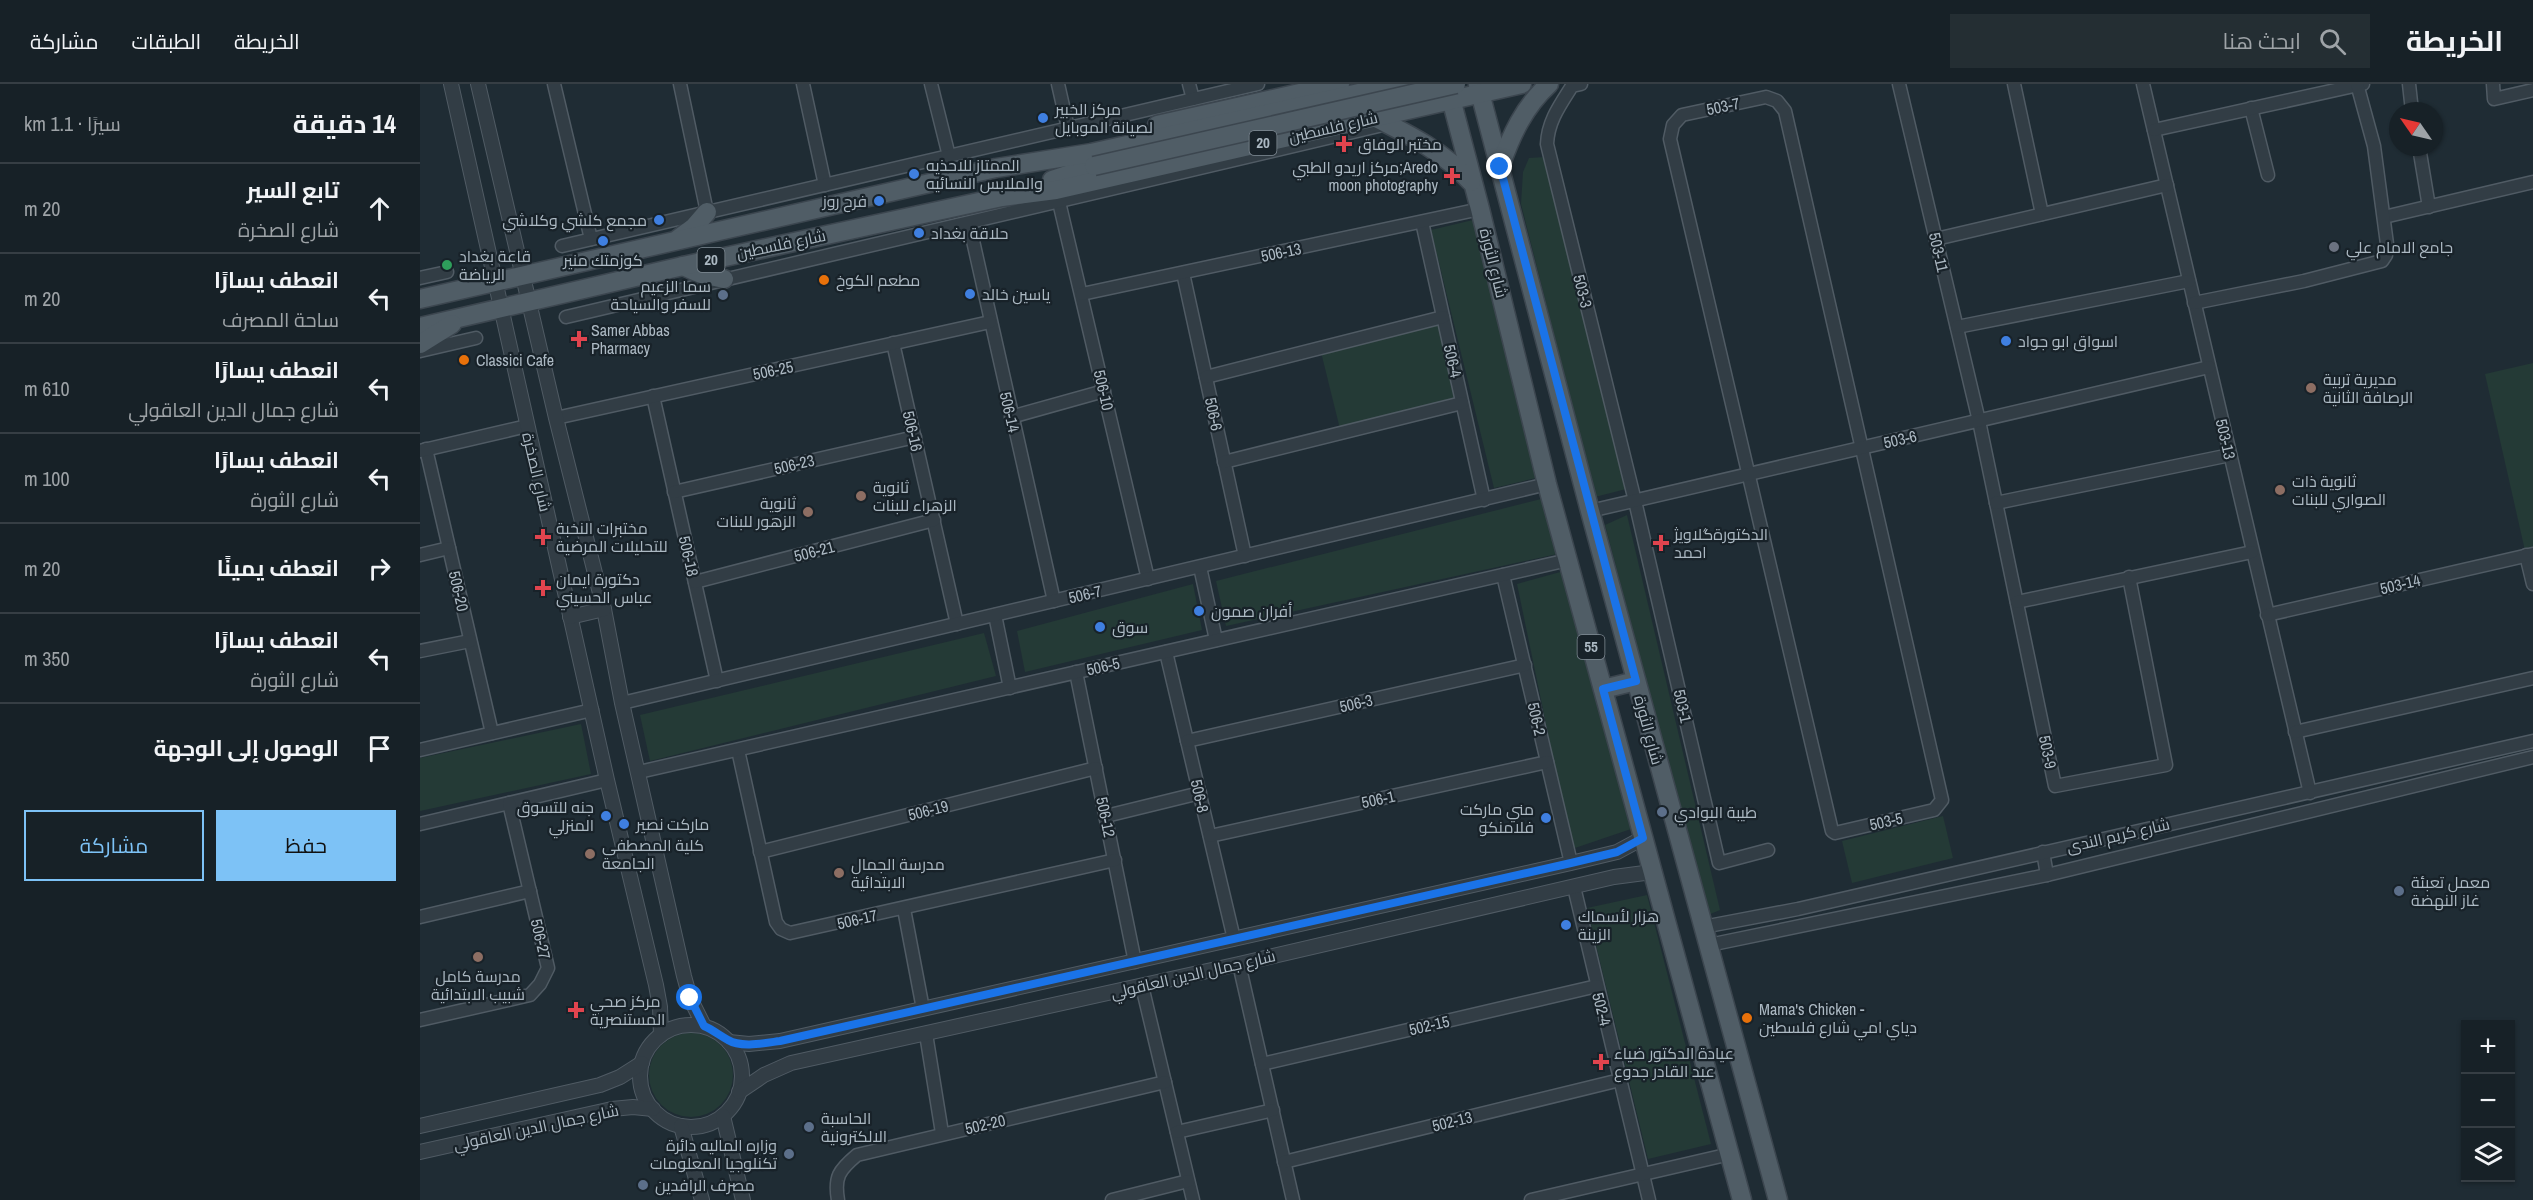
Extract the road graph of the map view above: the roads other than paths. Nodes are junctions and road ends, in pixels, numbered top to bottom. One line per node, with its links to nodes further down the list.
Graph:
1 (451, 84): 60 (street, شارع الصخرة)
2 (478, 84): 56 (street, شارع الصخرة)
3 (554, 84): 50 (street)
4 (680, 84): 44 (street)
5 (803, 84): 38 (street)
6 (931, 84): 30 (street)
7 (1058, 84): 28 (street)
8 (1189, 84): 24 (street)
9 (1258, 84): 24 (street)
10 (1340, 84): 34 (main road, شارع فلسطين / 20)
11 (1399, 84): 32 (main road, شارع فلسطين / 20)
12 (1522, 84): 21 (main road, شارع فلسطين / 20)
13 (1550, 84): 33 (main road)
14 (1899, 84): 49 (street, 503-11)
15 (2014, 84): 45 (street)
16 (2143, 84): 29 (street, 503-13)
17 (2359, 84): 26 (street); 46 (street)
18 (2409, 84): 25 (street)
19 (2493, 84): 22 (street)
20 (1577, 85): 94 (street, 503-3)
21 (1479, 89): 23 (main road, شارع فلسطين / 20); 33 (main road, شارع الثورة / 55)
22 (2533, 90)
23 (1452, 92): 27 (main road, شارع فلسطين / 20); 32 (main road, شارع فلسطين / 20, bridge); 36 (main road, شارع الثورة / 55)
24 (1193, 99): 28 (street)
25 (2411, 102)
26 (2251, 108): 29 (street); 35 (street)
27 (1380, 121): 36 (main road); 40 (main road, شارع فلسطين / 20); 41 (street)
28 (1068, 128): 30 (street)
29 (2154, 130): 39 (street, 503-13)
30 (949, 156): 38 (street)
31 (2420, 156): 42 (street)
32 (1093, 160): 34 (main road, شارع فلسطين / 20); 40 (main road, شارع فلسطين / 20)
33 (1500, 167): 96 (main road, شارع الثورة / 55)
34 (996, 168): 51 (main road, شارع فلسطين / 20)
35 (2268, 175)
36 (1472, 183): 43 (main road, شارع الثورة / 55)
37 (2533, 183): 42 (street)
38 (825, 185): 44 (street)
39 (2167, 185): 45 (street); 59 (street, 503-13)
40 (1002, 197): 53 (main road, شارع فلسطين / 20)
41 (1059, 202): 48 (street); 61 (street, 506-10)
42 (2429, 207): 46 (street)
43 (1480, 209): 47 (street, 506-13); 91 (main road, شارع الثورة / 55)
44 (707, 212): 50 (street); 51 (main road)
45 (2042, 214): 49 (street)
46 (2384, 217): 64 (street)
47 (1422, 222): 55 (street, 506-13); 68 (street, 506-4)
48 (969, 223): 58 (street); 69 (street, 506-14)
49 (1936, 238): 71 (street, 503-11)
50 (591, 239): 52 (street)
51 (673, 242): 56 (main road, شارع فلسطين / 20)
52 (562, 246)
53 (683, 266): 58 (main road); 63 (main road, شارع فلسطين / 20)
54 (447, 272): 57 (street)
55 (1183, 273): 61 (street, 506-13); 77 (street, 506-6)
56 (524, 274): 60 (main road, شارع فلسطين / 20); 63 (street, شارع الصخرة)
57 (420, 278)
58 (724, 279): 67 (street)
59 (2189, 281): 64 (street, 503-13); 71 (street)
60 (494, 282): 62 (main road, شارع فلسطين / 20); 65 (street, شارع الصخرة)
61 (1082, 294): 78 (street, 506-10)
62 (424, 296)
63 (529, 301): 65 (main road, شارع فلسطين / 20); 82 (street, شارع الصخرة)
64 (2194, 303): 76 (street, 503-13)
65 (501, 308): 66 (main road, شارع فلسطين / 20); 84 (street, شارع الصخرة)
66 (462, 317): 70 (main road, شارع فلسطين / 20); 73 (main road)
67 (566, 317)
68 (1443, 317): 77 (street); 80 (street, 506-4)
69 (990, 322): 74 (street, 506-25); 81 (street, 506-14)
70 (420, 327)
71 (1957, 327): 83 (street, 503-11)
72 (476, 338): 75 (street)
73 (420, 344)
74 (893, 344): 79 (street, 506-25); 85 (street, 506-16)
75 (420, 351)
76 (2209, 367): 83 (street, 503-6); 88 (street, 503-13)
77 (1206, 377): 89 (street, 506-6)
78 (1104, 391): 81 (street); 107 (street, 506-10)
79 (652, 396): 82 (street, 506-25); 92 (street, 506-18)
80 (1462, 403): 89 (street); 93 (street, 506-4)
81 (1011, 417): 110 (street, 506-14)
82 (556, 418): 112 (street, شارع الصخرة)
83 (1979, 421): 86 (street, 503-6); 95 (street, 503-9)
84 (527, 426): 87 (street); 115 (street, شارع الصخرة)
85 (915, 437): 92 (street, 506-23); 97 (street, 506-16)
86 (1862, 448): 90 (street, 503-6); 90 (street, 503-7); 90 (street, 503-5)
87 (423, 450): 98 (street, 506-20)
88 (2230, 455): 95 (street); 99 (street, 503-13)
89 (1224, 462): 102 (street, 506-6)
90 (1750, 474): 94 (street, 503-6)
91 (1547, 484): 93 (street, 506-7); 103 (main road, شارع الثورة / 55)
92 (674, 492): 108 (street, 506-18)
93 (1484, 500): 102 (street, 506-7)
94 (1635, 501): 96 (street, 503-6); 148 (street, 503-1)
95 (1996, 503): 111 (street, 503-9)
96 (1590, 511): 125 (main road, شارع الثورة / 55)
97 (934, 520): 108 (street, 506-21); 116 (street, 506-16)
98 (449, 548): 101 (street); 117 (street, 506-20)
99 (2252, 552): 106 (street); 114 (street, 503-13)
100 (2529, 554): 109 (street); 114 (street, 503-14)
101 (420, 555)
102 (1245, 556): 104 (street, 506-7)
103 (1568, 560): 105 (street, 506-5); 127 (main road, شارع الثورة / 55)
104 (1200, 567): 107 (street, 506-7); 118 (street)
105 (1503, 575): 118 (street, 506-5); 121 (street, 506-2)
106 (2129, 577): 111 (street); 111 (street, 503-9)
107 (1148, 579): 110 (street, 506-7)
108 (695, 582): 124 (street, 506-18)
109 (2533, 584)
110 (1054, 601): 113 (street, 506-7)
111 (2017, 602)
112 (604, 609): 115 (street); 128 (street, شارع الصخرة)
113 (995, 615): 116 (street, 506-7); 126 (street)
114 (2267, 615): 130 (street, 503-13)
115 (570, 617): 129 (street, شارع الصخرة)
116 (957, 624): 124 (street, 506-7)
117 (470, 640): 119 (street); 131 (street, 506-20)
118 (1216, 640): 120 (street, 506-5)
119 (420, 651)
120 (1166, 652): 122 (street, 506-5); 132 (street, 506-8)
121 (1525, 665): 132 (street, 506-3); 137 (street, 506-2)
122 (1076, 672): 126 (street, 506-5); 138 (street, 506-12)
123 (2533, 678): 130 (street)
124 (717, 681): 128 (street, 506-7)
125 (1636, 681): 127 (main road); 161 (main road, شارع الثورة / 55)
126 (1010, 687): 135 (street, 506-5)
127 (1603, 689): 147 (main road, شارع الثورة / 55)
128 (622, 703): 139 (street, شارع الصخرة)
129 (592, 710): 131 (street); 140 (street, شارع الصخرة)
130 (2295, 732): 142 (street, 503-13)
131 (492, 733): 134 (street)
132 (1187, 741): 141 (street, 506-8)
133 (2533, 741): 142 (street, شارع كريم الندى)
134 (420, 750)
135 (738, 750): 139 (street, 506-5); 149 (street, 506-17)
136 (2533, 758): 155 (street, شارع كريم الندى)
137 (1547, 762): 146 (street, 506-1); 153 (street, 506-2)
138 (1096, 768): 144 (street, 506-12); 149 (street, 506-19)
139 (639, 772): 170 (street, شارع الصخرة)
140 (607, 780): 143 (street); 172 (street, شارع الصخرة)
141 (1200, 793): 144 (street); 146 (street, 506-8)
142 (2310, 793): 150 (street, شارع كريم الندى)
143 (509, 803): 145 (street); 158 (street, 506-27)
144 (1106, 816): 152 (street, 506-12)
145 (420, 824)
146 (1210, 836): 162 (street, 506-8)
147 (1643, 838): 151 (street, شارع جمال الدين العاقولي); 154 (main road, شارع الثورة / 55)
148 (1768, 850)
149 (760, 852): 159 (street, 506-17)
150 (2043, 852): 155 (street); 161 (street, شارع كريم الندى)
151 (1608, 853): 153 (street, شارع جمال الدين العاقولي); 156 (street)
152 (1115, 860): 159 (street, 506-17); 164 (street, 506-12)
153 (1571, 863): 162 (street, شارع جمال الدين العاقولي)
154 (1652, 872): 156 (street, شارع جمال الدين العاقولي); 187 (main road, شارع الثورة / 55)
155 (2048, 875): 163 (street, شارع كريم الندى)
156 (1614, 877): 157 (street, شارع جمال الدين العاقولي)
157 (1574, 887): 165 (street, شارع جمال الدين العاقولي); 167 (street, 502-4)
158 (530, 891): 160 (street); 169 (street, 506-27)
159 (904, 909): 168 (street)
160 (420, 917)
161 (1703, 927): 163 (main road, شارع الثورة / 55)
162 (1234, 939): 164 (street, شارع جمال الدين العاقولي)
163 (1709, 945): 200 (main road, شارع الثورة / 55)
164 (1135, 962): 168 (street, شارع جمال الدين العاقولي)
165 (1239, 964): 166 (street, شارع جمال الدين العاقولي); 175 (street)
166 (1142, 986): 171 (street, شارع جمال الدين العاقولي); 177 (street)
167 (1597, 986): 175 (street, 502-15); 176 (street, 502-4)
168 (923, 1009): 173 (street, شارع جمال الدين العاقولي)
169 (420, 1020)
170 (704, 1026): 172 (street); 173 (street)
171 (926, 1034): 178 (street, شارع جمال الدين العاقولي); 185 (street)
172 (661, 1035): 174 (street)
173 (729, 1042): 178 (street)
174 (642, 1063): 179 (street); 182 (street, شارع جمال الدين العاقولي)
175 (1262, 1064): 180 (street)
176 (1620, 1080): 188 (street, 502-13); 189 (street, 502-4)
177 (1165, 1082): 184 (street); 185 (street, 502-20)
178 (740, 1092): 181 (street)
179 (653, 1109): 183 (street); 186 (street, شارع جمال الدين العاقولي)
180 (1273, 1110): 184 (street); 188 (street)
181 (723, 1116): 183 (street); 192 (street)
182 (420, 1126)
183 (681, 1126): 191 (street)
184 (1177, 1132): 190 (street)
185 (942, 1133): 193 (street, 502-20)
186 (420, 1152)
187 (1730, 1154): 189 (street); 199 (main road, شارع الثورة / 55)
188 (1284, 1162): 196 (street)
189 (1643, 1174): 197 (street); 198 (street, 502-4)
190 (1188, 1181): 194 (street); 195 (street)
191 (702, 1200)
192 (743, 1200)
193 (838, 1200)
194 (1112, 1200)
195 (1193, 1200)
196 (1293, 1200)
197 (1531, 1200)
198 (1649, 1200)
199 (1742, 1200)
200 (1778, 1200)

